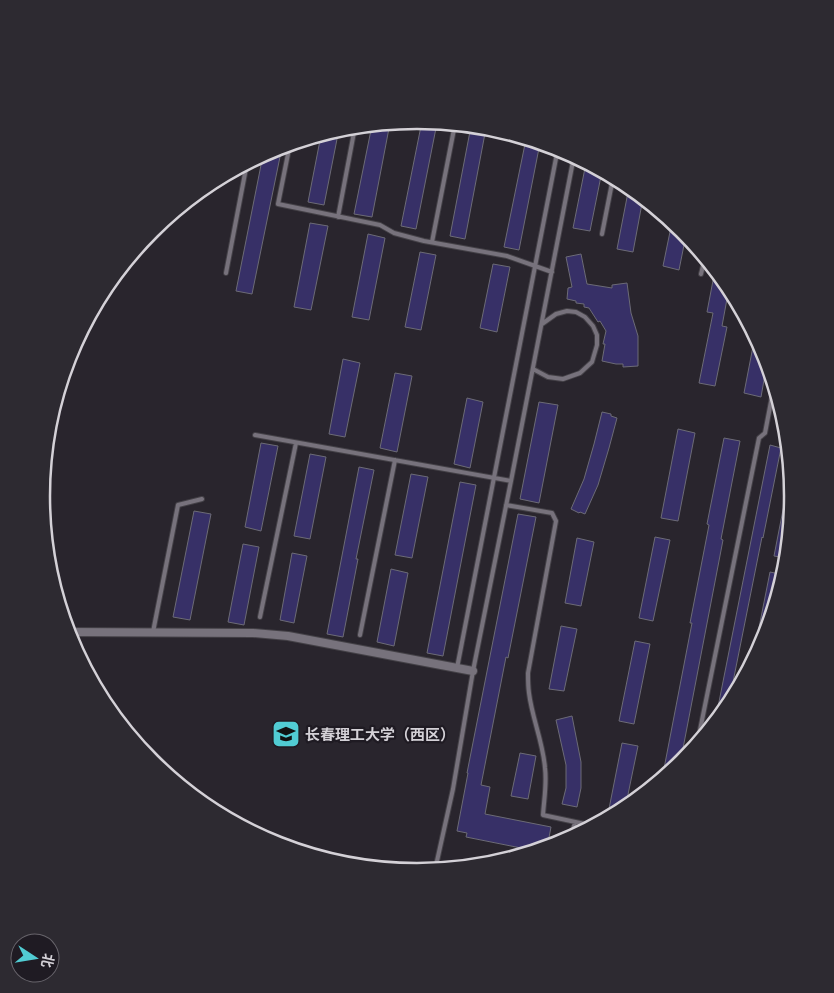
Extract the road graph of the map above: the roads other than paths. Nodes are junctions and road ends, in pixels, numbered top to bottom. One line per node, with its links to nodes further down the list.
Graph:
1 (454, 132): 10 (lane)
2 (353, 136): 8 (lane)
3 (288, 153): 8 (lane)
4 (556, 157): 11 (lane)
5 (572, 164): 13 (lane)
6 (245, 173): 14 (lane)
7 (612, 186): 9 (lane)
8 (338, 217): 10 (lane)
9 (602, 234)
10 (432, 242): 11 (lane)
11 (535, 265): 13 (lane); 22 (lane)
12 (703, 267): 15 (lane)
13 (552, 272): 16 (lane)
14 (226, 273)
15 (701, 274)
16 (542, 324): 17 (lane); 17 (lane)
17 (533, 370): 23 (lane)
18 (771, 402): 32 (lane)
19 (255, 435): 20 (lane)
20 (296, 442): 21 (lane); 26 (lane)
21 (395, 460): 22 (lane); 29 (lane)
22 (494, 478): 23 (lane); 30 (lane)
23 (511, 481): 25 (lane)
24 (202, 499): 28 (lane)
25 (506, 505): 31 (lane); 33 (lane)
26 (260, 617)
27 (76, 632): 28 (street)
28 (153, 632): 30 (street)
29 (360, 635)
30 (457, 668): 31 (street)
31 (474, 671): 36 (lane)
32 (700, 729)
33 (575, 822): 34 (lane); 35 (lane)
34 (583, 824)
35 (573, 829)
36 (437, 863)

